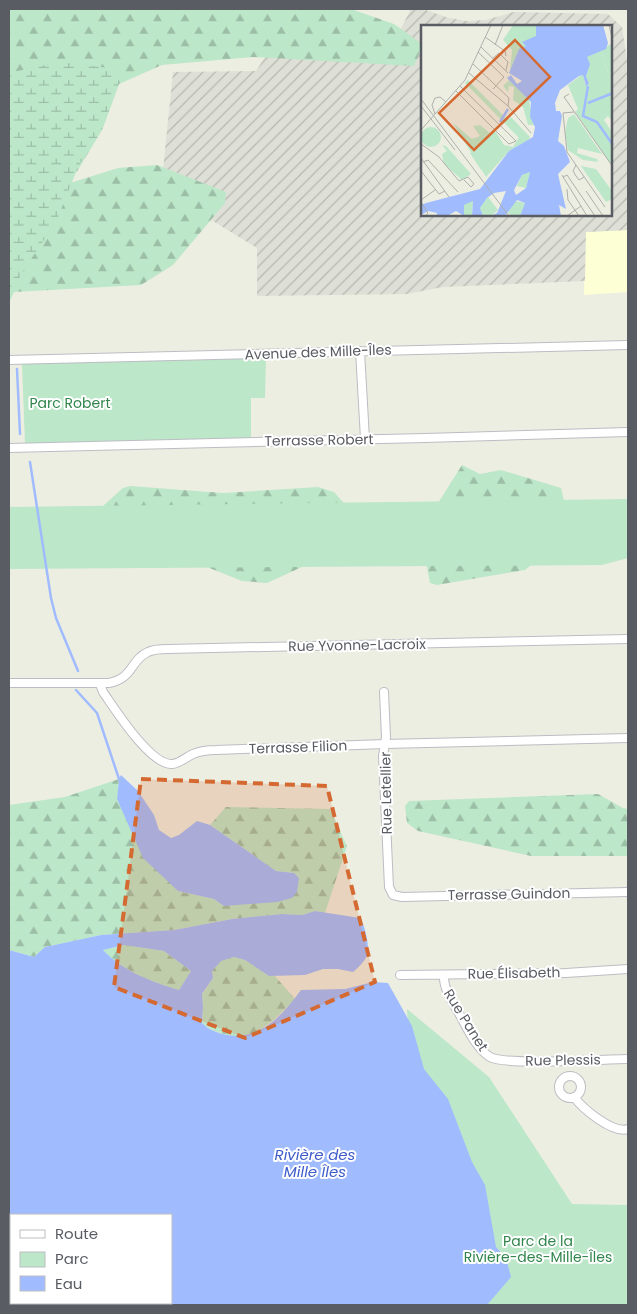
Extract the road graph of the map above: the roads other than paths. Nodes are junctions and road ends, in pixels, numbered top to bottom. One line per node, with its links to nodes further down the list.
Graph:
1 (628, 345): 2 (street, Avenue des Mille-Îles)
2 (360, 351): 3 (street, Avenue des Mille-Îles); 5 (street)
3 (9, 360)
4 (628, 432): 5 (street, Terrasse Robert)
5 (365, 439): 6 (street, Terrasse Robert)
6 (9, 448)
7 (628, 639): 9 (street, Rue Yvonne-Lacroix)
8 (9, 683): 9 (street)
9 (100, 684): 12 (street, Terrasse Filion)
10 (384, 692): 12 (street, Rue Letellier)
11 (628, 738): 12 (street, Terrasse Filion)
12 (385, 744): 14 (street, Rue Letellier)
13 (628, 892): 14 (street, Terrasse Guindon)
14 (391, 893)
15 (628, 969): 17 (street, Rue Élisabeth)
16 (400, 975): 17 (street, Rue Élisabeth)
17 (444, 975): 19 (street, Rue Panet)
18 (628, 1059): 19 (street, Rue Plessis)
19 (497, 1060)
20 (574, 1097): 21 (street)
21 (628, 1129)

